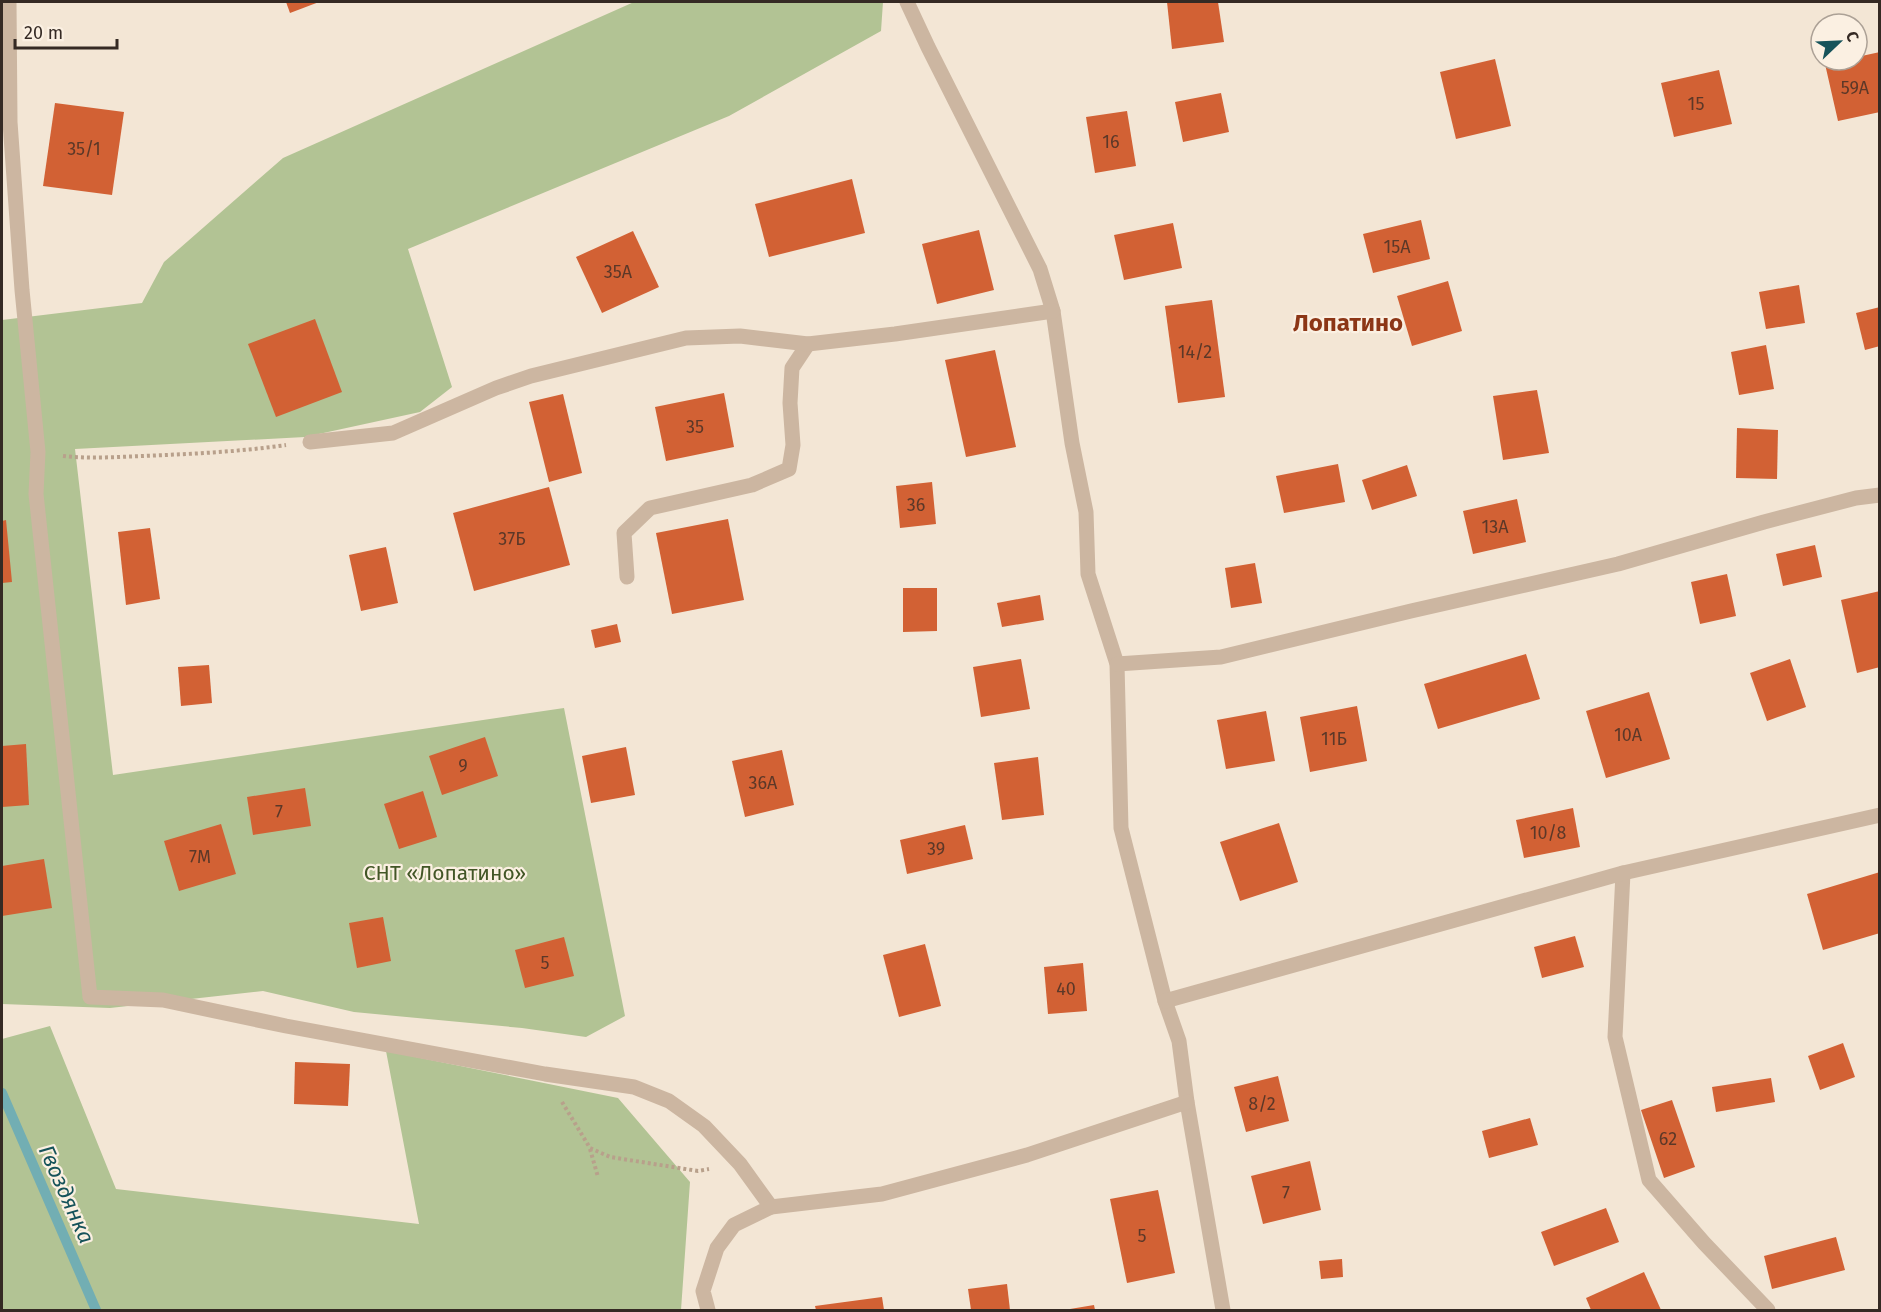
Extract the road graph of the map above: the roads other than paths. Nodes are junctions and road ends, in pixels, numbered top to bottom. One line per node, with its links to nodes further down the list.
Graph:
1 (9, 2): 13 (street)
2 (907, 2): 3 (street)
3 (1053, 311): 4 (street); 8 (street)
4 (808, 344): 5 (street); 7 (street)
5 (310, 442)
6 (1880, 495): 8 (street)
7 (627, 577)
8 (1117, 664): 11 (street)
9 (1880, 815): 10 (street)
10 (1623, 873): 11 (street); 16 (street)
11 (1165, 1001): 12 (street)
12 (1186, 1102): 13 (street); 15 (street)
13 (771, 1207): 14 (street)
14 (708, 1311)
15 (1223, 1311)
16 (1768, 1311)

